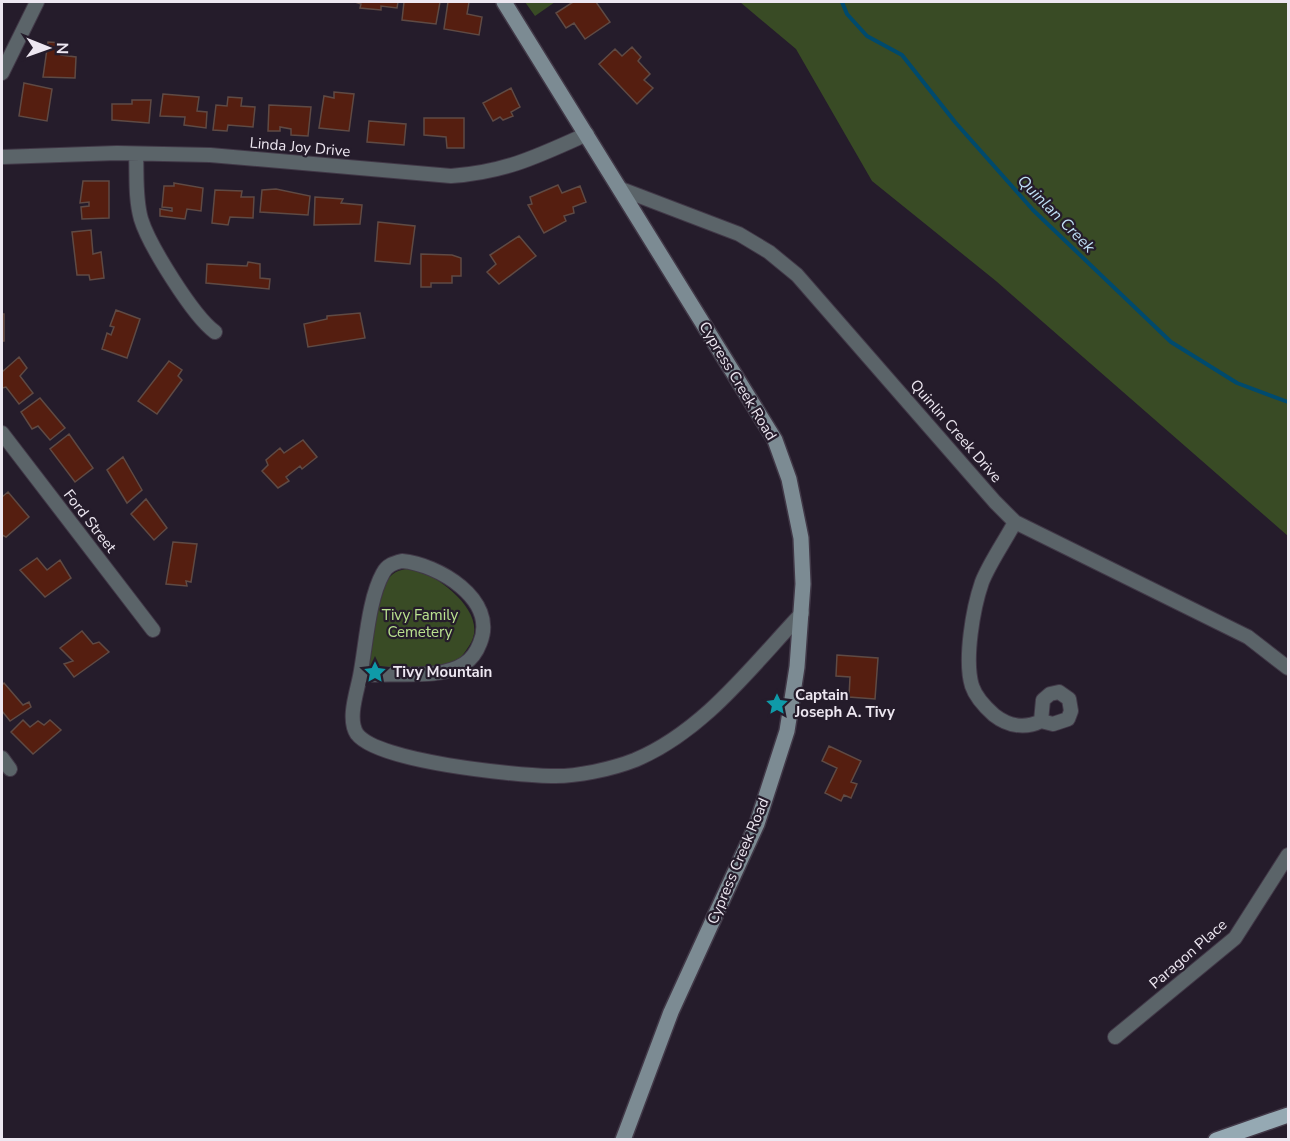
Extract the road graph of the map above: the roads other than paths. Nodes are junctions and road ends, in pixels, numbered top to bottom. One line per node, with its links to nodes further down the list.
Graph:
1 (37, 2): 3 (street)
2 (504, 2): 4 (main road, Cypress Creek Road)
3 (2, 73)
4 (587, 134): 5 (street, Linda Joy Drive); 7 (main road, Cypress Creek Road)
5 (136, 154): 6 (street, Linda Joy Drive); 8 (street)
6 (2, 157)
7 (621, 189): 10 (street, Quinlin Creek Drive); 11 (main road, Cypress Creek Road)
8 (215, 332)
9 (2, 433): 12 (street, Ford Street)
10 (1016, 522): 13 (street, Quinlin Creek Drive); 15 (street)
11 (802, 613): 14 (street); 19 (main road, Cypress Creek Road)
12 (153, 630)
13 (1288, 668)
14 (360, 676): 14 (street)
15 (1041, 721)
16 (1288, 855): 17 (street, Paragon Place)
17 (1115, 1037)
18 (1288, 1115): 20 (main road)
19 (623, 1140)
20 (1216, 1140)

